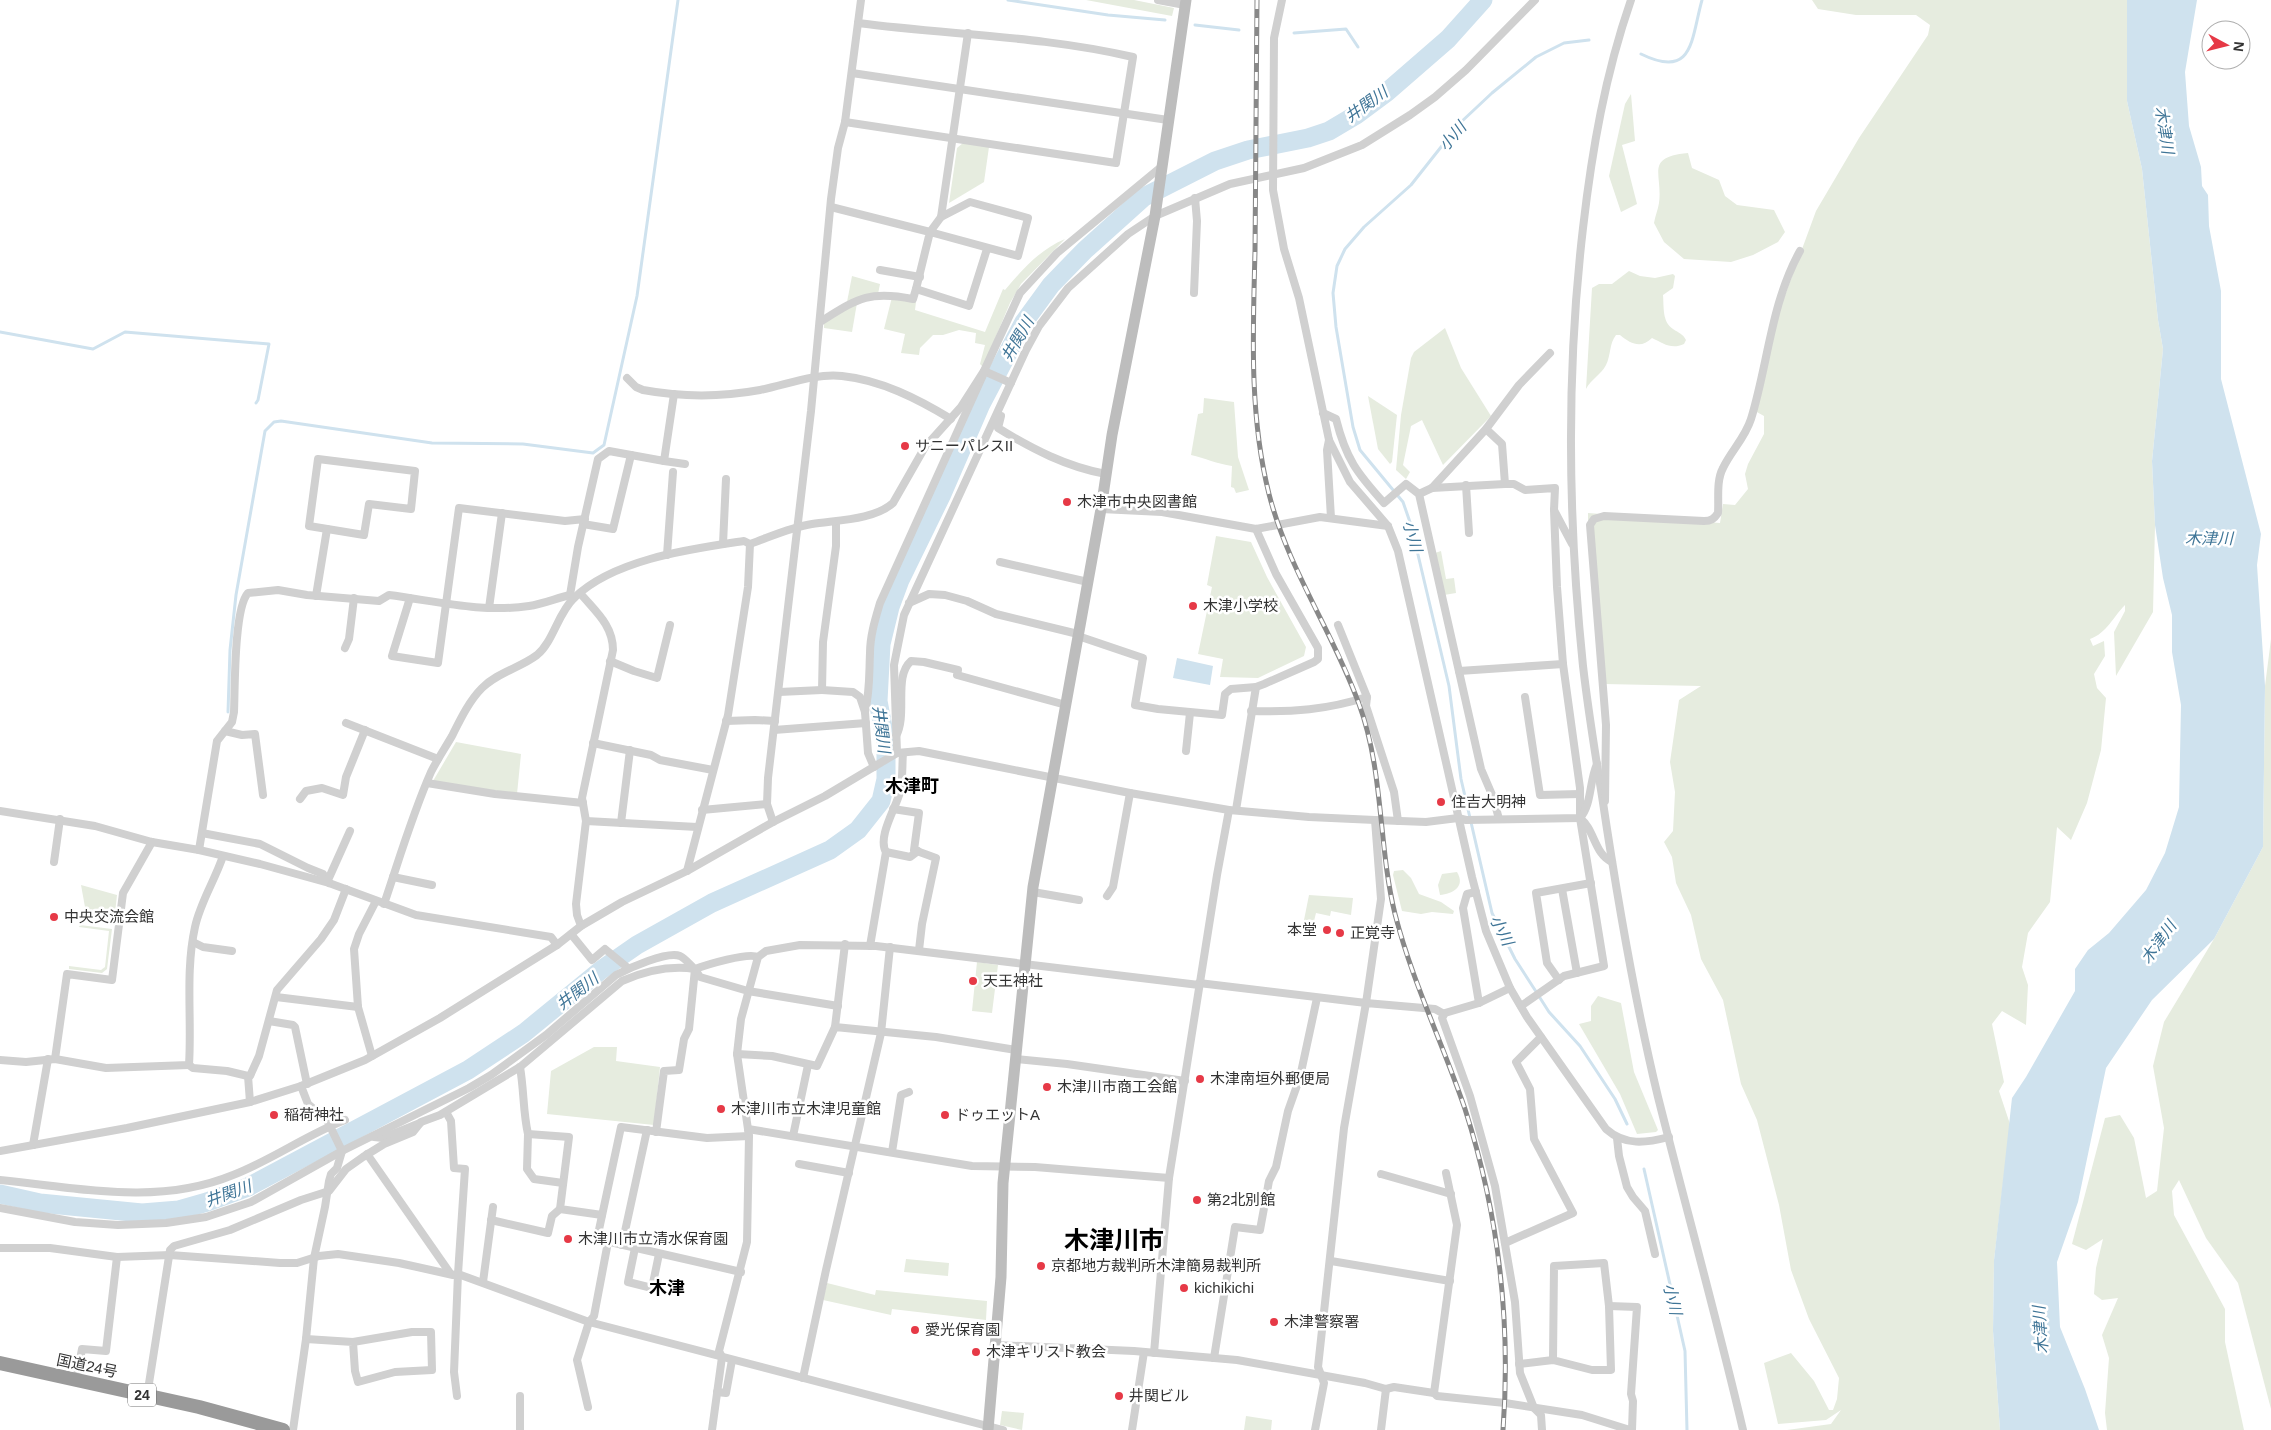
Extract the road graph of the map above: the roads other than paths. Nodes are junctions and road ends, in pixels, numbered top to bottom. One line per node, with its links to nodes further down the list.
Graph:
1 (1158, 0): 5 (street)
2 (1535, 0): 16 (street)
3 (1631, 0): 62 (street)
4 (861, 2): 7 (street)
5 (1186, 2): 12 (street)
6 (1281, 2): 16 (street)
7 (858, 23): 8 (street); 9 (street)
8 (968, 33): 10 (street); 11 (street)
9 (852, 73): 10 (street); 13 (street)
10 (960, 88): 11 (street); 14 (street)
11 (1124, 113): 12 (street); 14 (street)
12 (1168, 120): 15 (street)
13 (845, 122): 14 (street); 18 (street)
14 (953, 138): 20 (street)
15 (1162, 167): 19 (street); 30 (street)
16 (1274, 175): 17 (street); 35 (street)
17 (1195, 198): 19 (street); 27 (street)
18 (830, 206): 21 (street); 28 (street)
19 (1156, 213): 33 (street); 43 (street)
20 (941, 217): 21 (street); 22 (street)
21 (930, 232): 22 (street); 25 (street)
22 (987, 249): 26 (street)
23 (1800, 251): 117 (street)
24 (880, 270): 25 (street)
25 (920, 277): 26 (street)
26 (916, 289): 28 (street)
27 (1194, 293)
28 (820, 322): 32 (street)
29 (1550, 353): 37 (street)
30 (986, 372): 33 (street); 36 (street); 87 (street)
31 (627, 378): 34 (street)
32 (813, 378): 34 (street); 36 (street); 56 (street)
33 (1009, 382): 43 (street); 70 (street)
34 (674, 394): 40 (street)
35 (1323, 413): 38 (street); 48 (street)
36 (951, 419): 54 (street)
37 (1486, 429): 45 (street); 47 (street)
38 (1329, 440): 52 (street); 55 (street)
39 (631, 456): 40 (street); 53 (street); 53 (street)
40 (664, 461): 41 (street)
41 (685, 464)
42 (673, 472): 63 (street)
43 (1106, 474): 49 (street)
44 (726, 479): 60 (street)
45 (1506, 484): 46 (street); 50 (street)
46 (1466, 485): 47 (street); 59 (street)
47 (1432, 488): 48 (street)
48 (1419, 494): 79 (street)
49 (1101, 508): 58 (street); 65 (street)
50 (1554, 510): 62 (street); 78 (street)
51 (502, 513): 53 (street); 71 (street); 72 (street)
52 (1331, 518): 55 (street); 58 (street)
53 (584, 522): 66 (street)
54 (836, 522): 56 (street); 81 (street)
55 (1388, 526): 120 (street)
56 (798, 527): 61 (street); 82 (street)
57 (327, 529): 57 (street); 67 (street)
58 (1256, 529): 80 (street)
59 (1469, 533)
60 (723, 544): 61 (street); 63 (street)
61 (750, 544): 89 (street)
62 (1574, 549): 102 (street)
63 (667, 555): 66 (street)
64 (1000, 562): 65 (street)
65 (1088, 582): 75 (street)
66 (575, 595): 72 (street); 77 (street); 101 (street)
67 (316, 596): 68 (street); 95 (street)
68 (354, 598): 69 (street); 76 (street)
69 (410, 598): 71 (street); 71 (street)
70 (909, 603): 75 (street); 96 (street)
71 (445, 604): 72 (street)
72 (489, 608)
73 (670, 625): 77 (street)
74 (1338, 626): 83 (street)
75 (1078, 635): 85 (street); 88 (street)
76 (345, 648)
77 (610, 661): 97 (street)
78 (1563, 664): 79 (street); 108 (street)
79 (1459, 671): 121 (street)
80 (1256, 687): 86 (street); 88 (street)
81 (822, 690): 82 (street); 87 (street)
82 (779, 692): 90 (street)
83 (1367, 696): 86 (street); 124 (street)
84 (1525, 697): 108 (street)
85 (1066, 705): 96 (street); 105 (street)
86 (1251, 711): 115 (street)
87 (865, 712): 92 (street)
88 (1190, 713): 99 (street)
89 (726, 721): 90 (street); 104 (street)
90 (775, 721): 94 (street)
91 (346, 723): 93 (street)
92 (866, 723): 94 (street); 103 (street)
93 (365, 730): 101 (street); 110 (street)
94 (774, 730): 112 (street)
95 (225, 731): 109 (street); 129 (street)
96 (896, 736): 100 (street)
97 (593, 743): 98 (street); 111 (street)
98 (630, 750): 104 (street); 126 (street)
99 (1186, 751)
100 (898, 753): 103 (street); 105 (street); 113 (street)
101 (438, 759): 106 (street)
102 (1597, 764): 117 (street); 118 (street)
103 (875, 765): 125 (street)
104 (713, 770): 114 (street)
105 (1053, 776): 107 (street); 144 (street)
106 (427, 783): 111 (street); 138 (street)
107 (1130, 793): 115 (street); 146 (street)
108 (1580, 794): 118 (street)
109 (263, 795)
110 (300, 800)
111 (583, 803): 123 (street)
112 (766, 804): 114 (street); 125 (street)
113 (893, 809): 132 (street); 133 (street)
114 (702, 810): 127 (street)
115 (1233, 810): 122 (street); 165 (street)
116 (0, 811): 119 (street)
117 (1604, 813): 136 (street)
118 (1580, 818): 121 (street); 136 (street); 140 (street)
119 (60, 819): 130 (street); 135 (street)
120 (1462, 819): 121 (street); 124 (street); 145 (street)
121 (1498, 819)
122 (1374, 820): 124 (street); 170 (street)
123 (586, 821): 126 (street); 150 (street)
124 (1398, 821)
125 (773, 822): 137 (street)
126 (621, 823): 127 (street)
127 (698, 827): 137 (street)
128 (350, 831): 139 (street)
129 (202, 833): 131 (street); 139 (street)
130 (152, 842): 131 (street); 183 (street)
131 (199, 850): 134 (street)
132 (918, 851): 133 (street); 157 (street)
133 (886, 852): 155 (street)
134 (222, 856): 139 (street); 152 (street)
135 (54, 862)
136 (1612, 862): 203 (street)
137 (687, 871): 150 (street)
138 (393, 877): 141 (street); 149 (street)
139 (328, 881): 142 (street)
140 (1591, 883): 143 (street); 163 (street)
141 (432, 885)
142 (346, 889): 148 (street); 168 (street)
143 (1562, 889): 163 (street); 164 (street)
144 (1033, 892): 147 (street); 160 (street)
145 (1476, 892): 166 (street); 171 (street)
146 (1107, 896)
147 (1079, 900)
148 (376, 901): 149 (street); 174 (street)
149 (384, 904): 154 (street)
150 (581, 926): 151 (street)
151 (571, 934): 154 (street); 161 (street)
152 (193, 942): 158 (street); 185 (street)
153 (845, 944): 155 (street); 159 (street); 172 (street)
154 (556, 945): 182 (street)
155 (870, 946): 156 (street)
156 (890, 947): 157 (street); 178 (street)
157 (919, 950): 160 (street)
158 (232, 951)
159 (758, 958): 162 (street); 167 (street)
160 (1024, 964): 165 (street); 181 (street)
161 (626, 966): 162 (street); 202 (street)
162 (695, 970): 167 (street); 187 (street); 198 (street)
163 (1577, 972): 164 (street)
164 (1559, 980): 173 (street)
165 (1199, 984): 169 (street); 189 (street)
166 (1510, 988): 171 (street); 173 (street)
167 (748, 991): 172 (street); 180 (street)
168 (276, 997): 174 (street); 176 (street)
169 (1317, 998): 170 (street); 249 (street)
170 (1366, 1003): 175 (street); 236 (street)
171 (1479, 1003): 175 (street)
172 (838, 1006): 177 (street)
173 (1521, 1006): 179 (street)
174 (358, 1007): 182 (street)
175 (1444, 1014): 227 (street)
176 (269, 1021): 188 (street); 190 (street)
177 (835, 1027): 178 (street); 186 (street)
178 (881, 1033): 181 (street); 206 (street)
179 (1541, 1037): 204 (street); 227 (street)
180 (737, 1054): 186 (street); 199 (street)
181 (1015, 1054): 189 (street); 212 (street)
182 (372, 1056): 190 (street)
183 (52, 1059): 184 (street); 185 (street); 205 (street)
184 (0, 1060)
185 (189, 1064): 188 (street)
186 (808, 1065): 201 (street)
187 (520, 1067): 193 (street); 200 (street)
188 (248, 1076): 192 (street)
189 (1185, 1081): 216 (street)
190 (304, 1085): 192 (street); 196 (street)
191 (909, 1092): 209 (street)
192 (250, 1102): 205 (street)
193 (446, 1112): 195 (street); 238 (street)
194 (346, 1120): 196 (street)
195 (420, 1122): 202 (street); 210 (street)
196 (330, 1128): 207 (street); 217 (street)
197 (647, 1130): 198 (street); 224 (street); 228 (street)
198 (656, 1132): 199 (street)
199 (748, 1132): 201 (street); 237 (street)
200 (528, 1134): 218 (street); 218 (street)
201 (793, 1136): 206 (street)
202 (372, 1137): 207 (street)
203 (1669, 1137): 204 (street); 276 (street)
204 (1617, 1138): 232 (street)
205 (33, 1145): 208 (street)
206 (855, 1146): 209 (street); 213 (street)
207 (341, 1149): 219 (street); 221 (street)
208 (0, 1151)
209 (892, 1152): 212 (street)
210 (367, 1154): 219 (street); 238 (street)
211 (799, 1164): 213 (street)
212 (1005, 1167): 216 (street); 245 (street)
213 (849, 1173): 255 (street)
214 (1446, 1173): 220 (street)
215 (1381, 1174): 220 (street)
216 (1169, 1178): 247 (street)
217 (0, 1180)
218 (563, 1183): 223 (street)
219 (329, 1191): 233 (street); 235 (street)
220 (1451, 1194): 239 (street)
221 (0, 1208)
222 (493, 1208): 225 (street)
223 (560, 1209): 224 (street); 225 (street)
224 (602, 1215): 226 (street)
225 (491, 1220): 240 (street)
226 (608, 1242): 228 (street); 242 (street)
227 (1505, 1243): 253 (street)
228 (622, 1245): 230 (street)
229 (0, 1248): 234 (street)
230 (635, 1248): 231 (street); 231 (street)
231 (659, 1254): 237 (street)
232 (1655, 1254)
233 (170, 1255): 234 (street); 235 (street); 260 (street)
234 (117, 1257): 256 (street)
235 (314, 1258): 238 (street); 243 (street)
236 (1330, 1261): 239 (street); 254 (street)
237 (741, 1272): 248 (street)
238 (454, 1274): 240 (street); 261 (street)
239 (1450, 1281): 259 (street)
240 (483, 1282): 242 (street)
241 (1609, 1306): 251 (street); 251 (street); 275 (street)
242 (589, 1322): 248 (street); 263 (street)
243 (306, 1339): 244 (street); 267 (street)
244 (353, 1342): 244 (street)
245 (996, 1345): 246 (street); 265 (street)
246 (1144, 1352): 247 (street); 271 (street)
247 (1154, 1353): 249 (street)
248 (722, 1357): 250 (street); 258 (street)
249 (1214, 1358): 254 (street)
250 (732, 1360): 255 (street); 258 (street)
251 (1553, 1360): 253 (street)
252 (0, 1363): 256 (highway, 国道24号 / 24)
253 (1519, 1364): 264 (street)
254 (1322, 1375): 257 (street); 272 (street)
255 (803, 1378): 265 (street)
256 (76, 1380): 260 (highway, 国道24号 / 24)
257 (1386, 1389): 259 (street); 273 (street)
258 (717, 1392): 269 (street)
259 (1434, 1393): 264 (street)
260 (147, 1396): 266 (highway, 国道24号 / 24)
261 (457, 1396)
262 (520, 1396): 268 (street)
263 (588, 1407)
264 (1534, 1408): 274 (street); 275 (street)
265 (988, 1428): 270 (street)
266 (283, 1430)
267 (293, 1430)
268 (520, 1430)
269 (712, 1430)
270 (1003, 1430)
271 (1132, 1430)
272 (1315, 1430)
273 (1381, 1430)
274 (1542, 1430)
275 (1631, 1430)
276 (1743, 1430)

